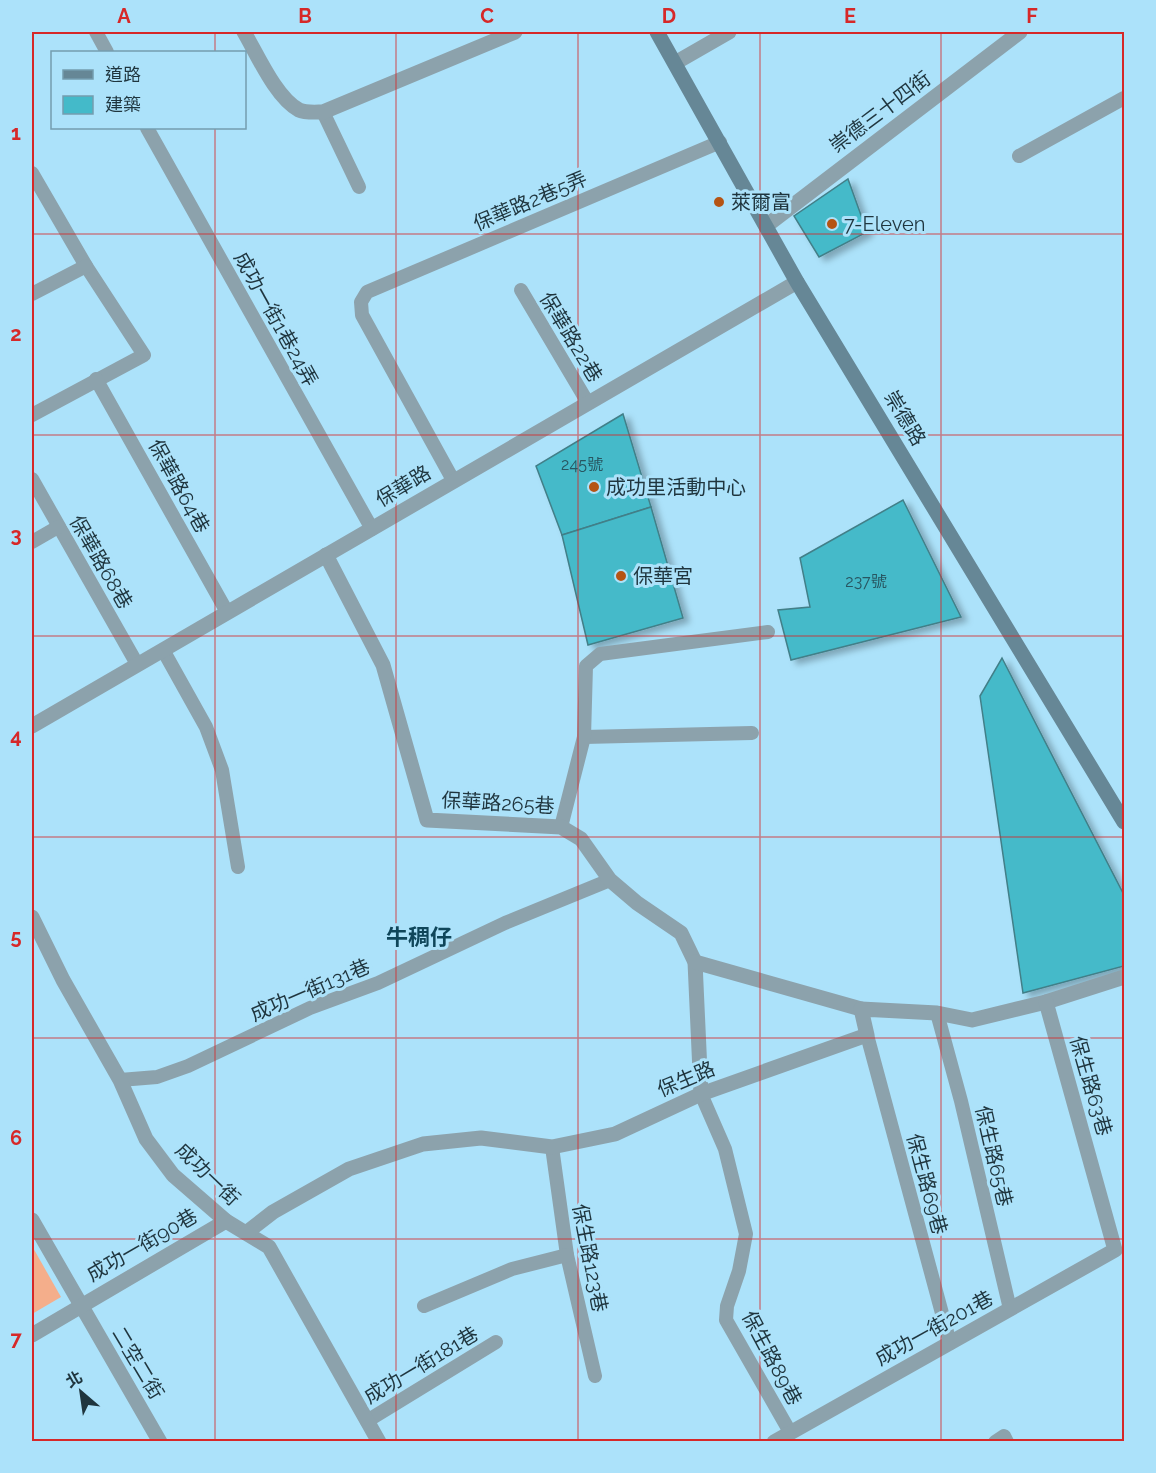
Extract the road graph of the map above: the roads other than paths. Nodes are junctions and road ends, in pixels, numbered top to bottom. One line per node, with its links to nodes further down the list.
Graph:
1 (96, 32): 7 (lane)
2 (244, 32): 10 (street)
3 (515, 32): 10 (street)
4 (657, 32): 8 (street, 崇德路)
5 (729, 32): 8 (street)
6 (1020, 32): 16 (street, 崇德三十四街)
7 (106, 51)
8 (675, 63): 12 (street, 崇德路)
9 (1125, 98): 13 (lane)
10 (323, 112): 15 (lane)
11 (148, 129): 27 (lane, 成功一街1巷24弄)
12 (720, 142): 16 (street, 崇德路); 25 (lane, 保華路2巷5弄)
13 (1018, 156)
14 (32, 173): 17 (lane)
15 (359, 188)
16 (766, 226): 18 (street, 崇德路)
17 (86, 266): 20 (lane); 21 (lane)
18 (797, 282): 22 (street, 保華路); 37 (street, 崇德路)
19 (521, 290): 22 (lane, 保華路22巷)
20 (32, 294)
21 (96, 379): 23 (lane); 30 (lane, 保華路64巷)
22 (588, 403): 25 (street, 保華路)
23 (32, 415)
24 (32, 479): 26 (lane, 保華路68巷)
25 (453, 480): 27 (street, 保華路)
26 (58, 527): 28 (lane); 33 (lane, 保華路68巷)
27 (372, 529): 29 (street, 保華路)
28 (32, 542)
29 (326, 555): 30 (street, 保華路); 38 (street, 保華路265巷)
30 (227, 612): 32 (street, 保華路)
31 (768, 632): 36 (lane)
32 (163, 650): 33 (street, 保華路); 39 (lane)
33 (137, 664): 34 (street, 保華路)
34 (32, 726)
35 (752, 733): 36 (lane)
36 (584, 737): 38 (lane)
37 (1125, 822)
38 (561, 827): 40 (street, 保華路265巷)
39 (238, 867)
40 (610, 880): 42 (street, 保華路265巷); 48 (lane, 成功一街131巷)
41 (32, 917): 48 (street, 成功一街)
42 (695, 962): 45 (street); 49 (street, 保華路265巷)
43 (1125, 977): 44 (street)
44 (1046, 1002): 46 (street); 54 (street, 保生路63巷)
45 (861, 1009): 46 (street); 47 (street)
46 (937, 1013): 58 (lane, 保生路65巷)
47 (867, 1035): 49 (street, 保生路); 61 (lane, 保生路69巷)
48 (120, 1080): 52 (street, 成功一街)
49 (700, 1094): 50 (street, 保生路); 64 (lane, 保生路89巷)
50 (552, 1147): 53 (street, 保生路); 55 (lane, 保生路123巷)
51 (32, 1220): 56 (street, 二空二街)
52 (226, 1221): 53 (street, 成功一街); 56 (street, 成功一街90巷)
53 (246, 1233): 63 (street, 成功一街)
54 (1115, 1250): 58 (street, 成功一街201巷)
55 (567, 1255): 57 (lane); 62 (lane, 保生路123巷)
56 (80, 1305): 59 (street, 成功一街90巷); 65 (street, 二空二街)
57 (424, 1306)
58 (1010, 1309): 61 (street, 成功一街201巷)
59 (32, 1335)
60 (496, 1342): 63 (lane, 成功一街181巷)
61 (950, 1343): 64 (street, 成功一街201巷)
62 (595, 1376)
63 (367, 1420): 66 (street, 成功一街)
64 (790, 1432): 67 (street, 成功一街201巷)
65 (160, 1442)
66 (379, 1442)
67 (774, 1442)
68 (995, 1442): 69 (lane)
69 (1007, 1442)

